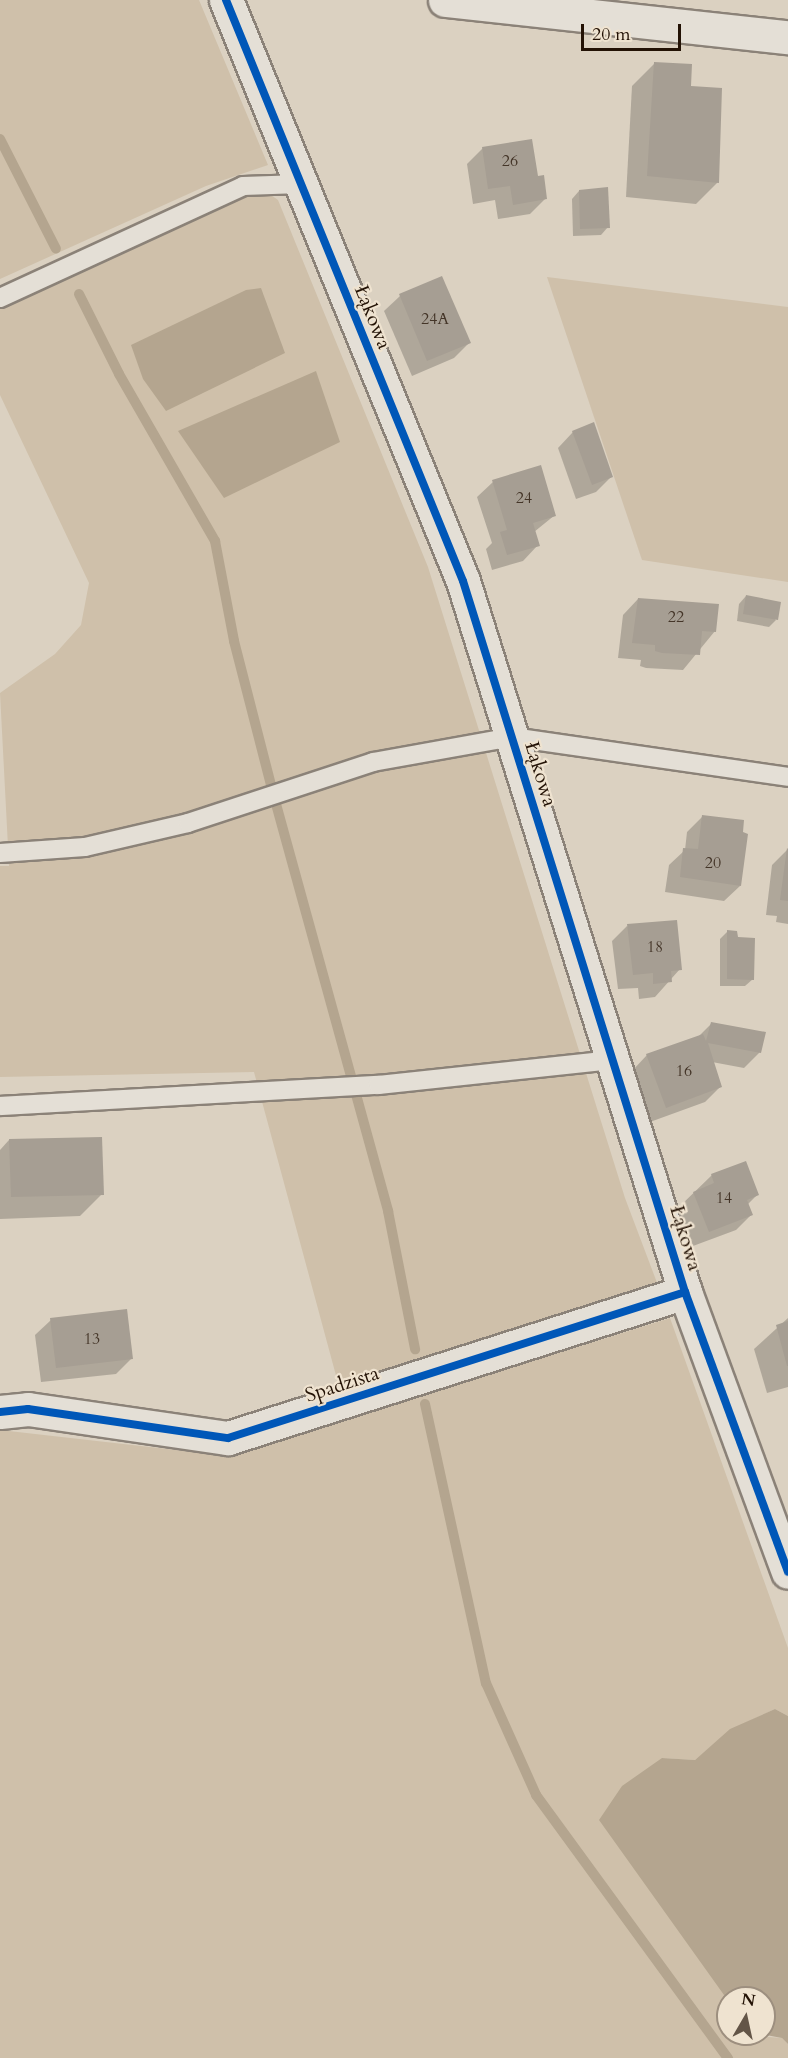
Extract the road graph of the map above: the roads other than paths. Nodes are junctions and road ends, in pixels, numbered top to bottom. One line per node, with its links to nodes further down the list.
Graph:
1 (226, 0): 4 (street, Łąkowa)
2 (445, 0): 3 (street)
3 (788, 37)
4 (301, 184): 5 (lane); 6 (street, Łąkowa)
5 (0, 298)
6 (512, 737): 7 (lane); 8 (lane); 9 (street, Łąkowa)
7 (788, 777)
8 (0, 852)
9 (613, 1060): 10 (lane); 11 (street, Łąkowa)
10 (0, 1106)
11 (685, 1292): 12 (street, Spadzista); 13 (street, Łąkowa)
12 (0, 1412)
13 (788, 1572)

